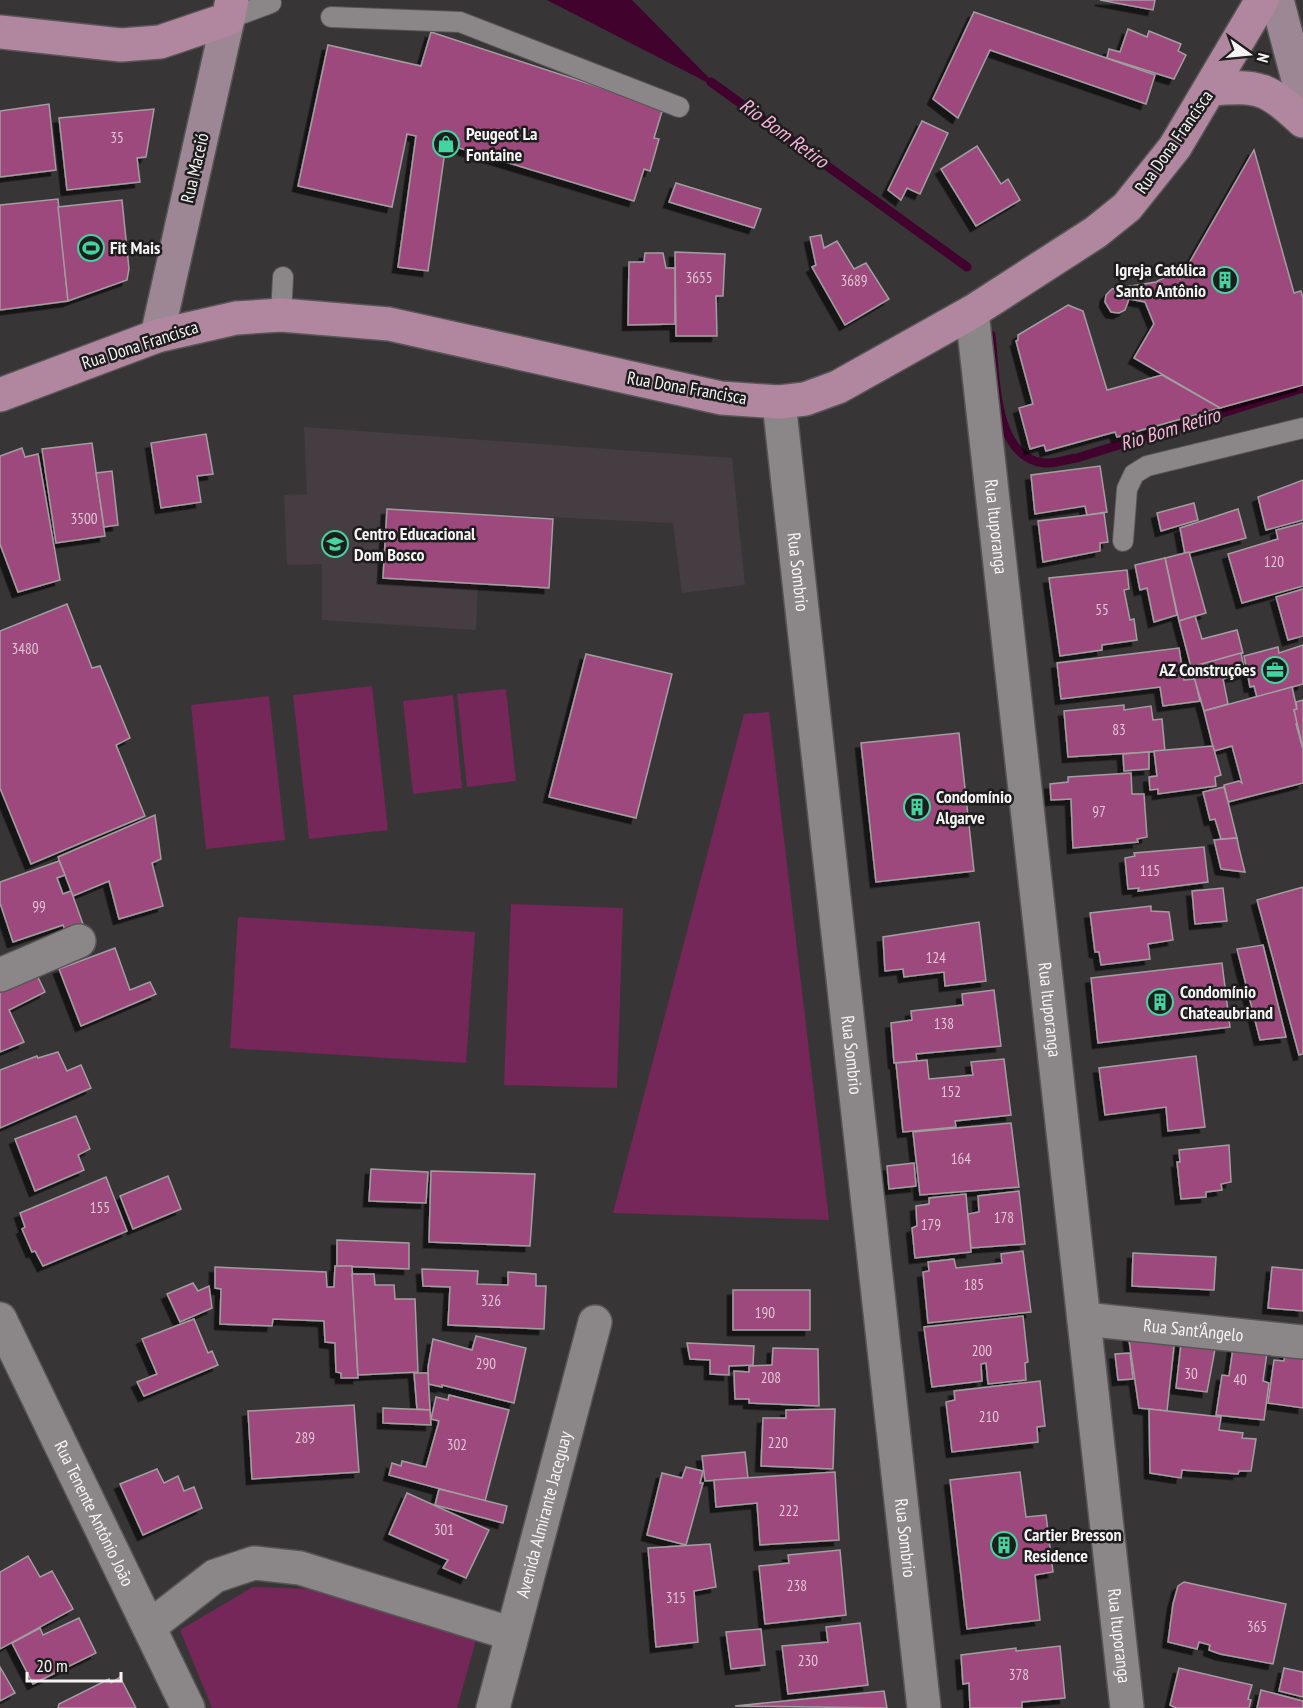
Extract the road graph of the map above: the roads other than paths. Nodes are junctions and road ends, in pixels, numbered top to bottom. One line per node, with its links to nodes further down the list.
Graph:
1 (1262, 0): 7 (main road, Rua Dona Francisca)
2 (1277, 0): 8 (main road)
3 (271, 3): 4 (lane)
4 (230, 9): 6 (main road); 14 (main road, Rua Maceió)
5 (331, 17): 9 (lane)
6 (0, 32)
7 (1211, 89): 10 (main road); 12 (main road, Rua Dona Francisca)
8 (1303, 98)
9 (679, 107)
10 (1303, 121)
11 (283, 277): 13 (lane)
12 (972, 312): 16 (main road, Rua Dona Francisca); 22 (street, Rua Ituporanga)
13 (281, 315): 14 (main road, Rua Dona Francisca); 16 (main road, Rua Dona Francisca)
14 (157, 336): 15 (main road, Rua Dona Francisca)
15 (0, 395)
16 (779, 402): 29 (street, Rua Sombrio)
17 (1303, 428): 18 (lane)
18 (1123, 541)
19 (79, 941): 20 (street)
20 (0, 975)
21 (0, 1319): 25 (street, Rua Tenente Antônio João)
22 (1084, 1319): 24 (street, Rua Sant'Ângelo); 30 (street, Rua Ituporanga)
23 (595, 1322): 26 (street, Avenida Almirante Jaceguay)
24 (1303, 1342)
25 (148, 1627): 26 (street); 27 (street, Rua Tenente Antônio João)
26 (512, 1634): 28 (street, Avenida Almirante Jaceguay)
27 (188, 1708)
28 (493, 1708)
29 (924, 1708)
30 (1126, 1708)

